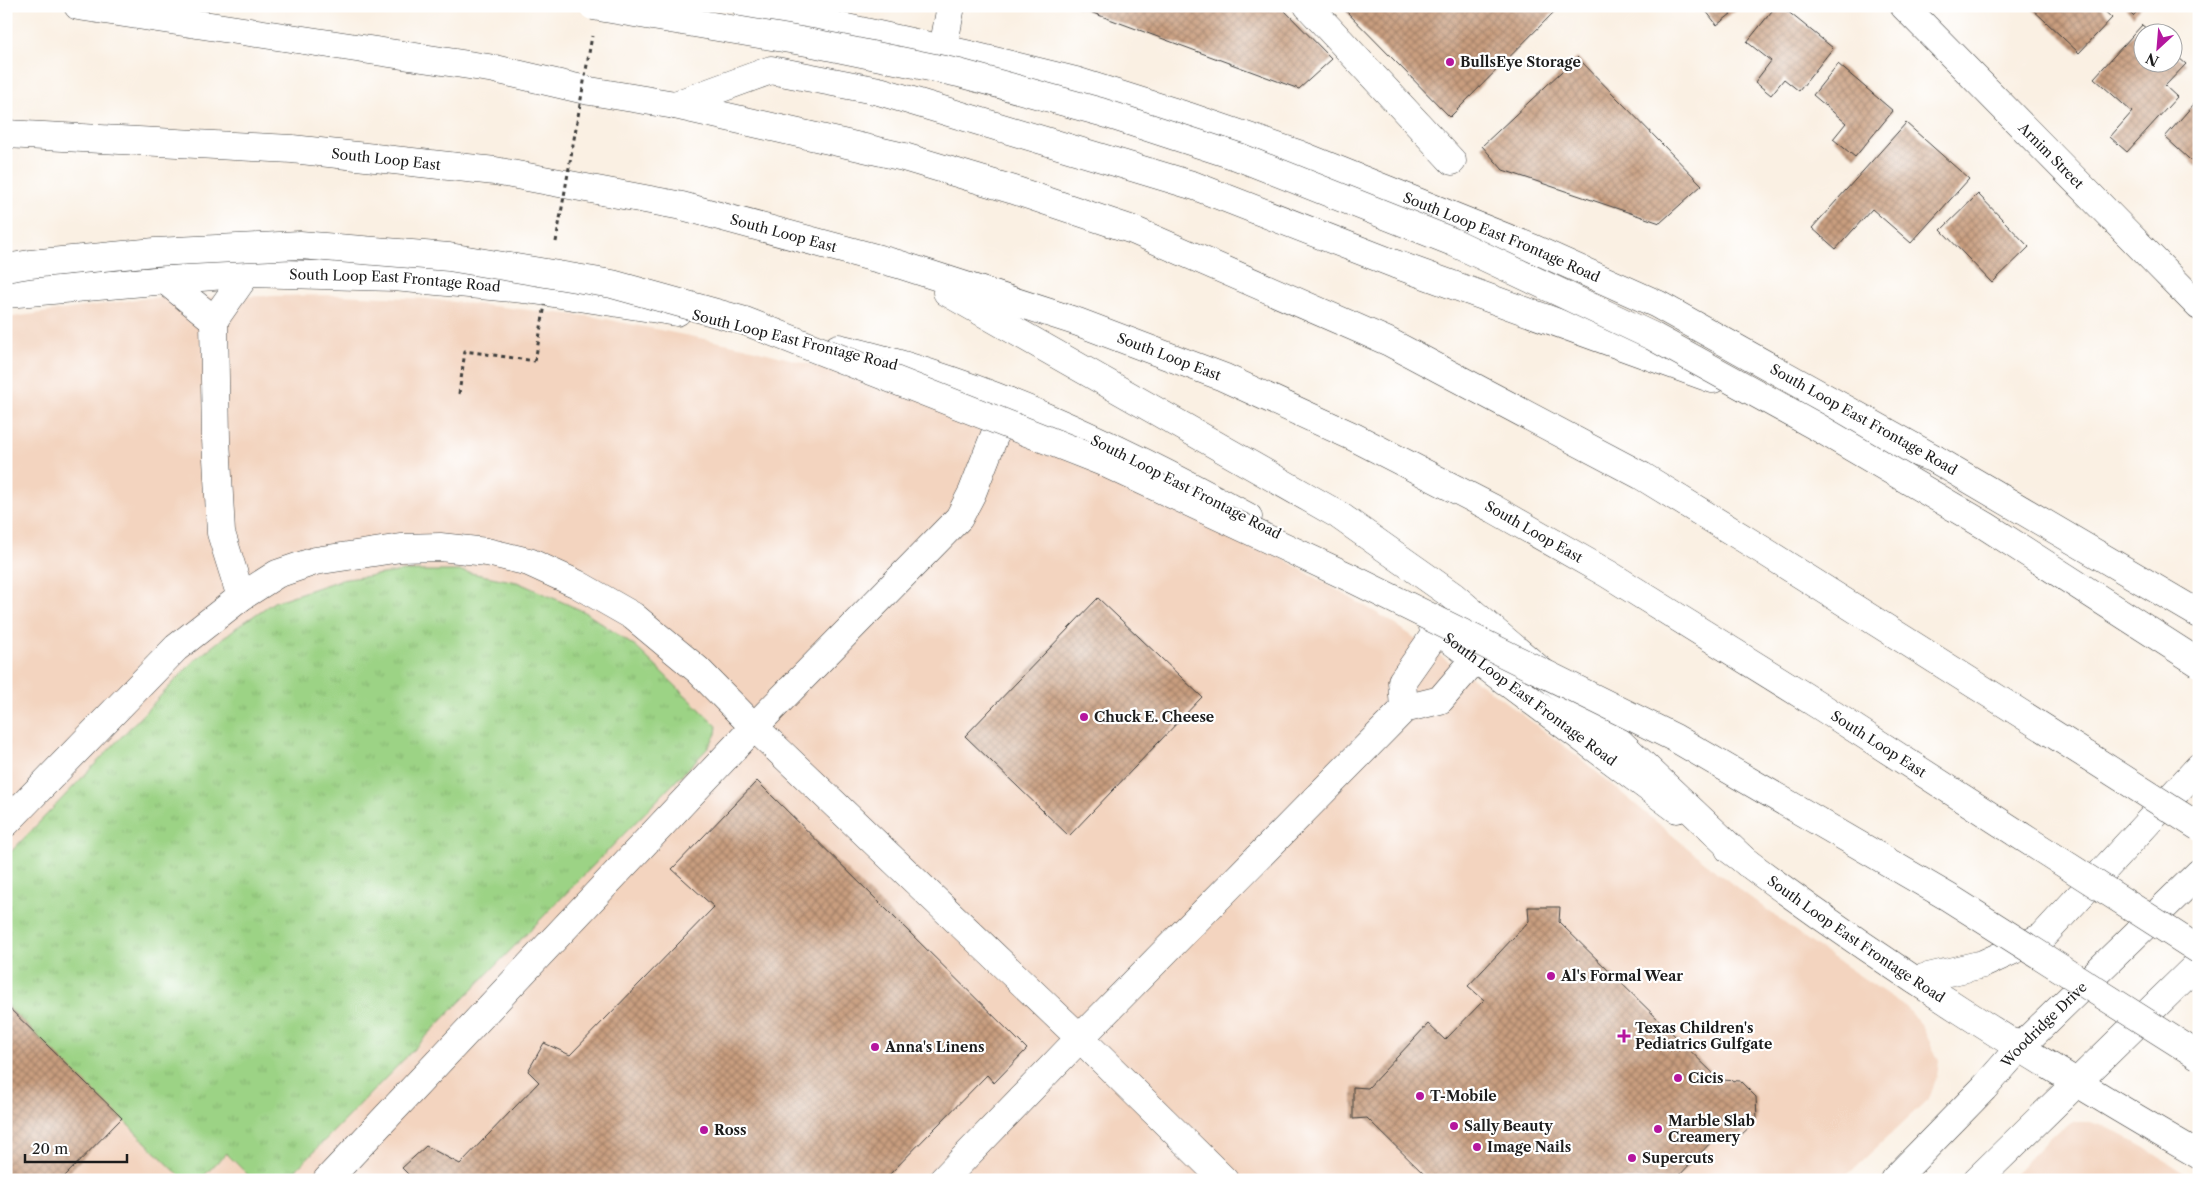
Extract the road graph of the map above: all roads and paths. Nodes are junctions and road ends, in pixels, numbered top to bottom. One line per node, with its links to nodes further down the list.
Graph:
1 (78, 6): 8 (main road)
2 (746, 6): 7 (main road, South Loop East Frontage Road)
3 (951, 6): 7 (main road)
4 (1308, 6): 10 (main road)
5 (1904, 6): 18 (main road, Arnim Street)
6 (593, 16): 11 (path, bridge); 27 (main road, bridge)
7 (943, 49): 22 (main road, South Loop East Frontage Road)
8 (675, 105): 22 (main road); 32 (main road, bridge)
9 (6, 134): 12 (main road, South Loop East)
10 (1452, 160)
11 (556, 243)
12 (898, 264): 33 (main road); 35 (main road, South Loop East, bridge)
13 (6, 268): 40 (main road, bridge)
14 (247, 274): 15 (main road, South Loop East Frontage Road); 19 (main road); 21 (main road, South Loop East Frontage Road)
15 (165, 280): 16 (main road, South Loop East Frontage Road); 19 (main road)
16 (6, 294)
17 (546, 302): 20 (path, bridge)
18 (2199, 306)
19 (214, 320): 23 (main road)
20 (459, 394)
21 (1008, 401): 25 (main road, South Loop East Frontage Road); 29 (main road)
22 (1935, 459): 24 (main road, South Loop East Frontage Road)
23 (242, 596): 29 (main road); 31 (main road)
24 (2199, 614)
25 (1438, 630): 26 (main road, South Loop East Frontage Road); 28 (main road)
26 (1476, 658): 28 (main road); 33 (main road, South Loop East Frontage Road)
27 (2199, 663)
28 (1404, 709): 38 (main road)
29 (754, 727): 38 (main road); 43 (main road)
30 (2199, 767): 37 (main road)
31 (6, 823)
32 (2199, 827)
33 (1747, 863): 37 (main road, South Loop East Frontage Road)
34 (2199, 873): 39 (main road, Woodridge Drive)
35 (2199, 950)
36 (2199, 963): 41 (main road)
37 (1915, 980): 39 (main road, South Loop East Frontage Road)
38 (1080, 1038): 44 (main road); 45 (main road)
39 (2020, 1048): 41 (main road, South Loop East Frontage Road); 46 (main road, Woodridge Drive)
40 (2199, 1056)
41 (2076, 1083): 42 (main road, South Loop East Frontage Road); 47 (main road)
42 (2199, 1155)
43 (327, 1180)
44 (943, 1180)
45 (1224, 1180)
46 (1894, 1180)
47 (1978, 1180)

